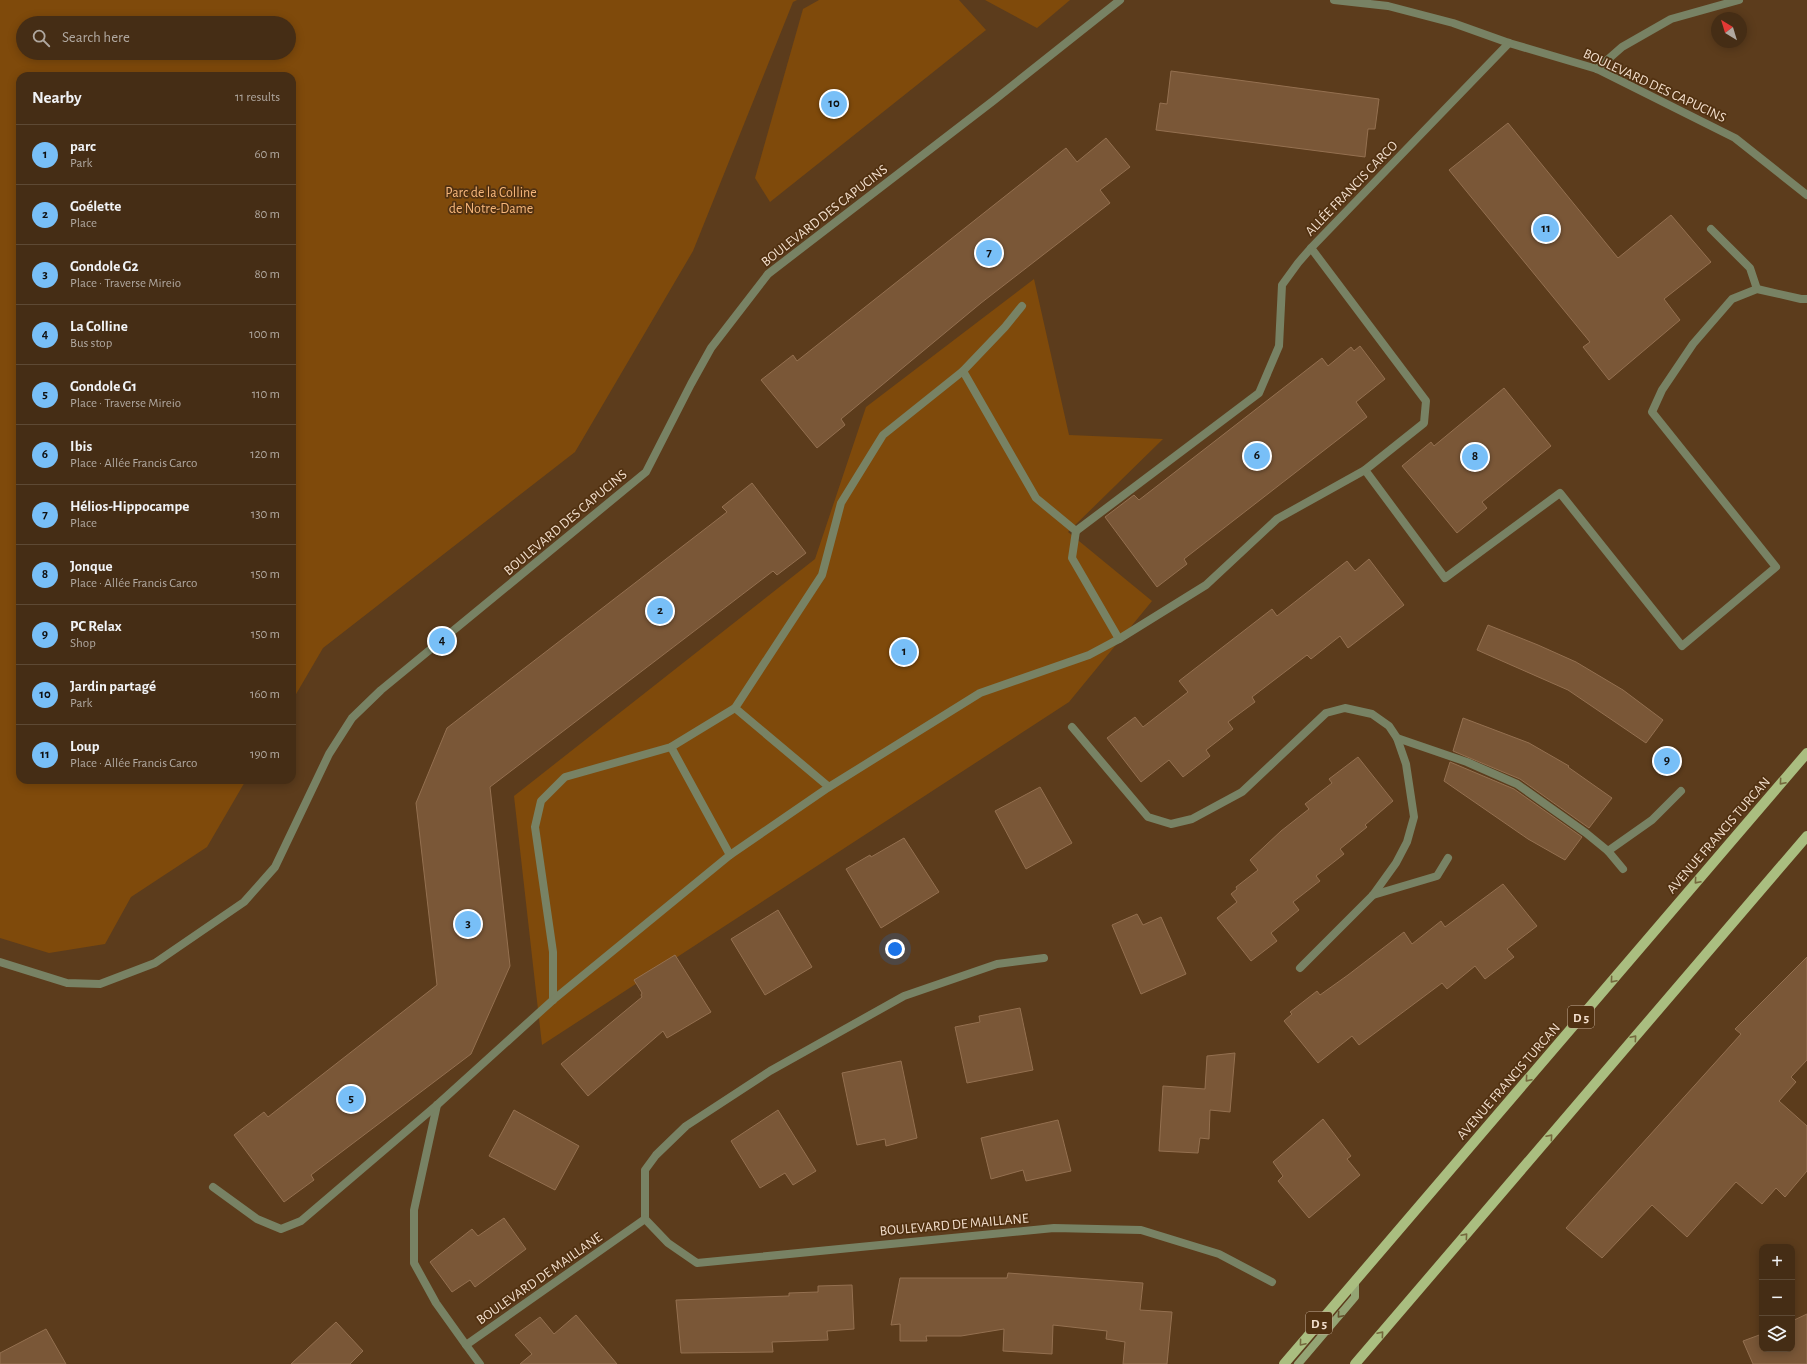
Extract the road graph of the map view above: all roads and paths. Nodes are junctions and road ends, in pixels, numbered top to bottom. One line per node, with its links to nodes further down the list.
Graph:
1 (1120, 0): 31 (street, BOULEVARD DES CAPUCINS)
2 (1334, 0): 5 (street, BOULEVARD DES CAPUCINS)
3 (1739, 0): 4 (street)
4 (1714, 3): 6 (street)
5 (1509, 43): 6 (street, BOULEVARD DES CAPUCINS); 9 (street, ALLÉE FRANCIS CARCO)
6 (1597, 69): 7 (street, BOULEVARD DES CAPUCINS)
7 (1807, 196)
8 (1711, 229): 10 (street)
9 (1311, 248): 14 (street, ALLÉE FRANCIS CARCO); 15 (street)
10 (1757, 289): 11 (street); 14 (street)
11 (1807, 299)
12 (1022, 306): 13 (street)
13 (963, 371): 15 (street); 17 (street)
14 (1365, 470): 16 (street)
15 (1076, 531): 16 (street)
16 (1119, 639): 22 (street)
17 (735, 708): 20 (street); 22 (street)
18 (1072, 727): 19 (street)
19 (1397, 738): 25 (street); 29 (street)
20 (671, 747): 26 (street); 33 (street)
21 (1807, 753): 37 (main road, AVENUE FRANCIS TURCAN / D 5, one-way to 37)
22 (829, 787): 26 (street)
23 (1681, 791): 25 (street)
24 (1807, 836): 43 (main road, one-way to 24)
25 (1608, 851): 28 (street)
26 (730, 855): 33 (street)
27 (1448, 858): 29 (street)
28 (1623, 869)
29 (1373, 895): 32 (street)
30 (1044, 958): 36 (street)
31 (0, 962)
32 (1300, 968)
33 (553, 1000): 34 (street)
34 (437, 1105): 35 (street); 39 (street)
35 (213, 1187)
36 (645, 1219): 38 (street, BOULEVARD DE MAILLANE); 39 (street, BOULEVARD DE MAILLANE)
37 (1355, 1281): 41 (main road, D 5, one-way to 41); 42 (main road, one-way to 42)
38 (1272, 1282)
39 (466, 1345): 40 (street)
40 (480, 1364)
41 (1284, 1364)
42 (1298, 1364)
43 (1355, 1364)

